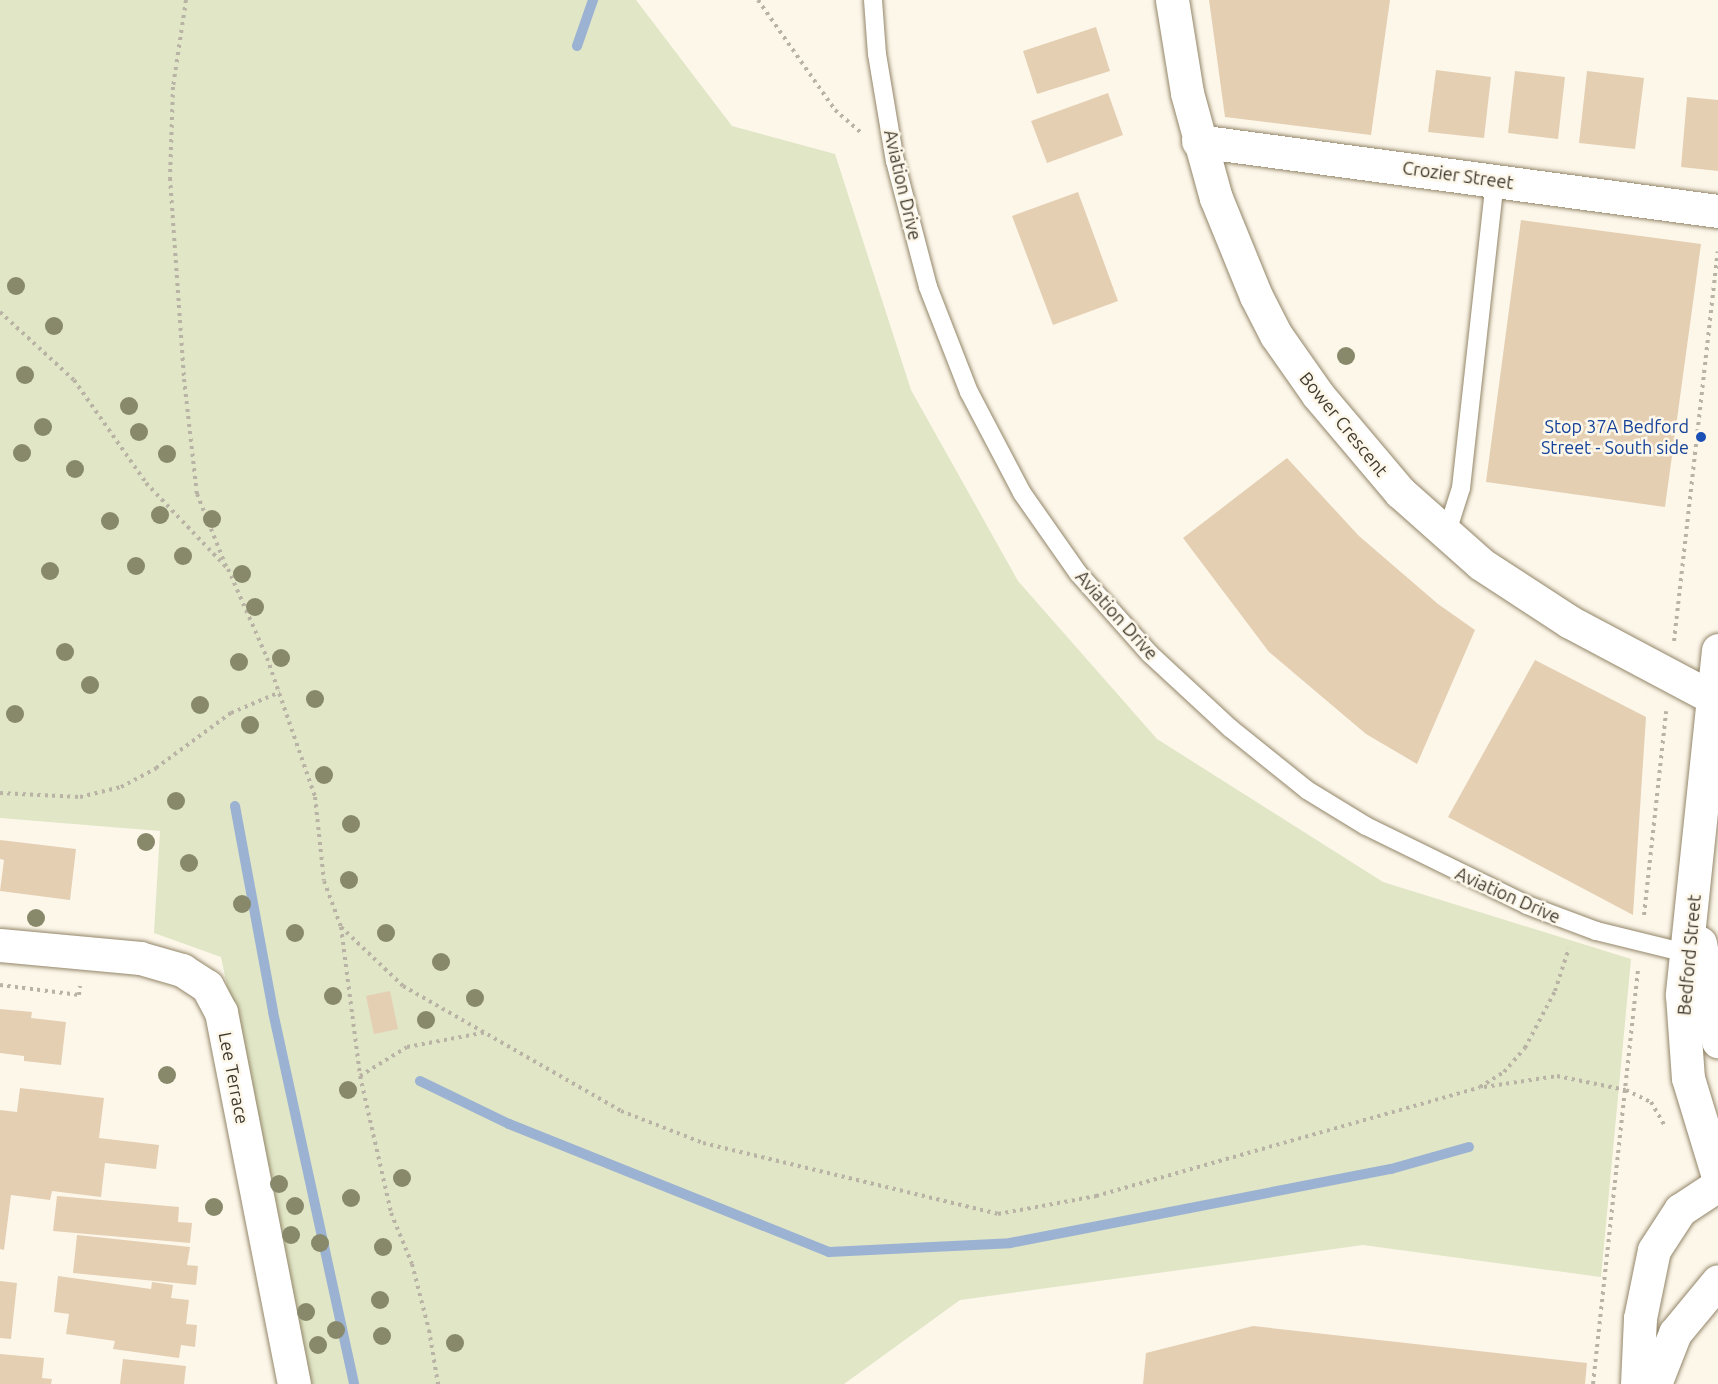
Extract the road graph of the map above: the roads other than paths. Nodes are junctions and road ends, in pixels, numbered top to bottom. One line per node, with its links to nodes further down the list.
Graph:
1 (873, 0): 11 (lane, Aviation Drive)
2 (1172, 0): 3 (street, Bower Crescent)
3 (1198, 141): 4 (street, Crozier Street); 6 (street, Bower Crescent)
4 (1495, 180): 5 (street, Crozier Street); 6 (lane)
5 (1718, 211)
6 (1446, 535): 8 (street, Bower Crescent)
7 (1718, 650): 8 (street, Bedford Street)
8 (1713, 698): 9 (street, Bedford Street)
9 (1697, 872): 11 (street, Bedford Street); 12 (street, Bedford Street)
10 (0, 945): 16 (street, Lee Terrace)
11 (1686, 953): 13 (street, Bedford Street)
12 (1718, 1041)
13 (1718, 1177)
14 (1718, 1185): 17 (street)
15 (1718, 1281): 18 (street)
16 (294, 1384)
17 (1637, 1384)
18 (1655, 1384)

